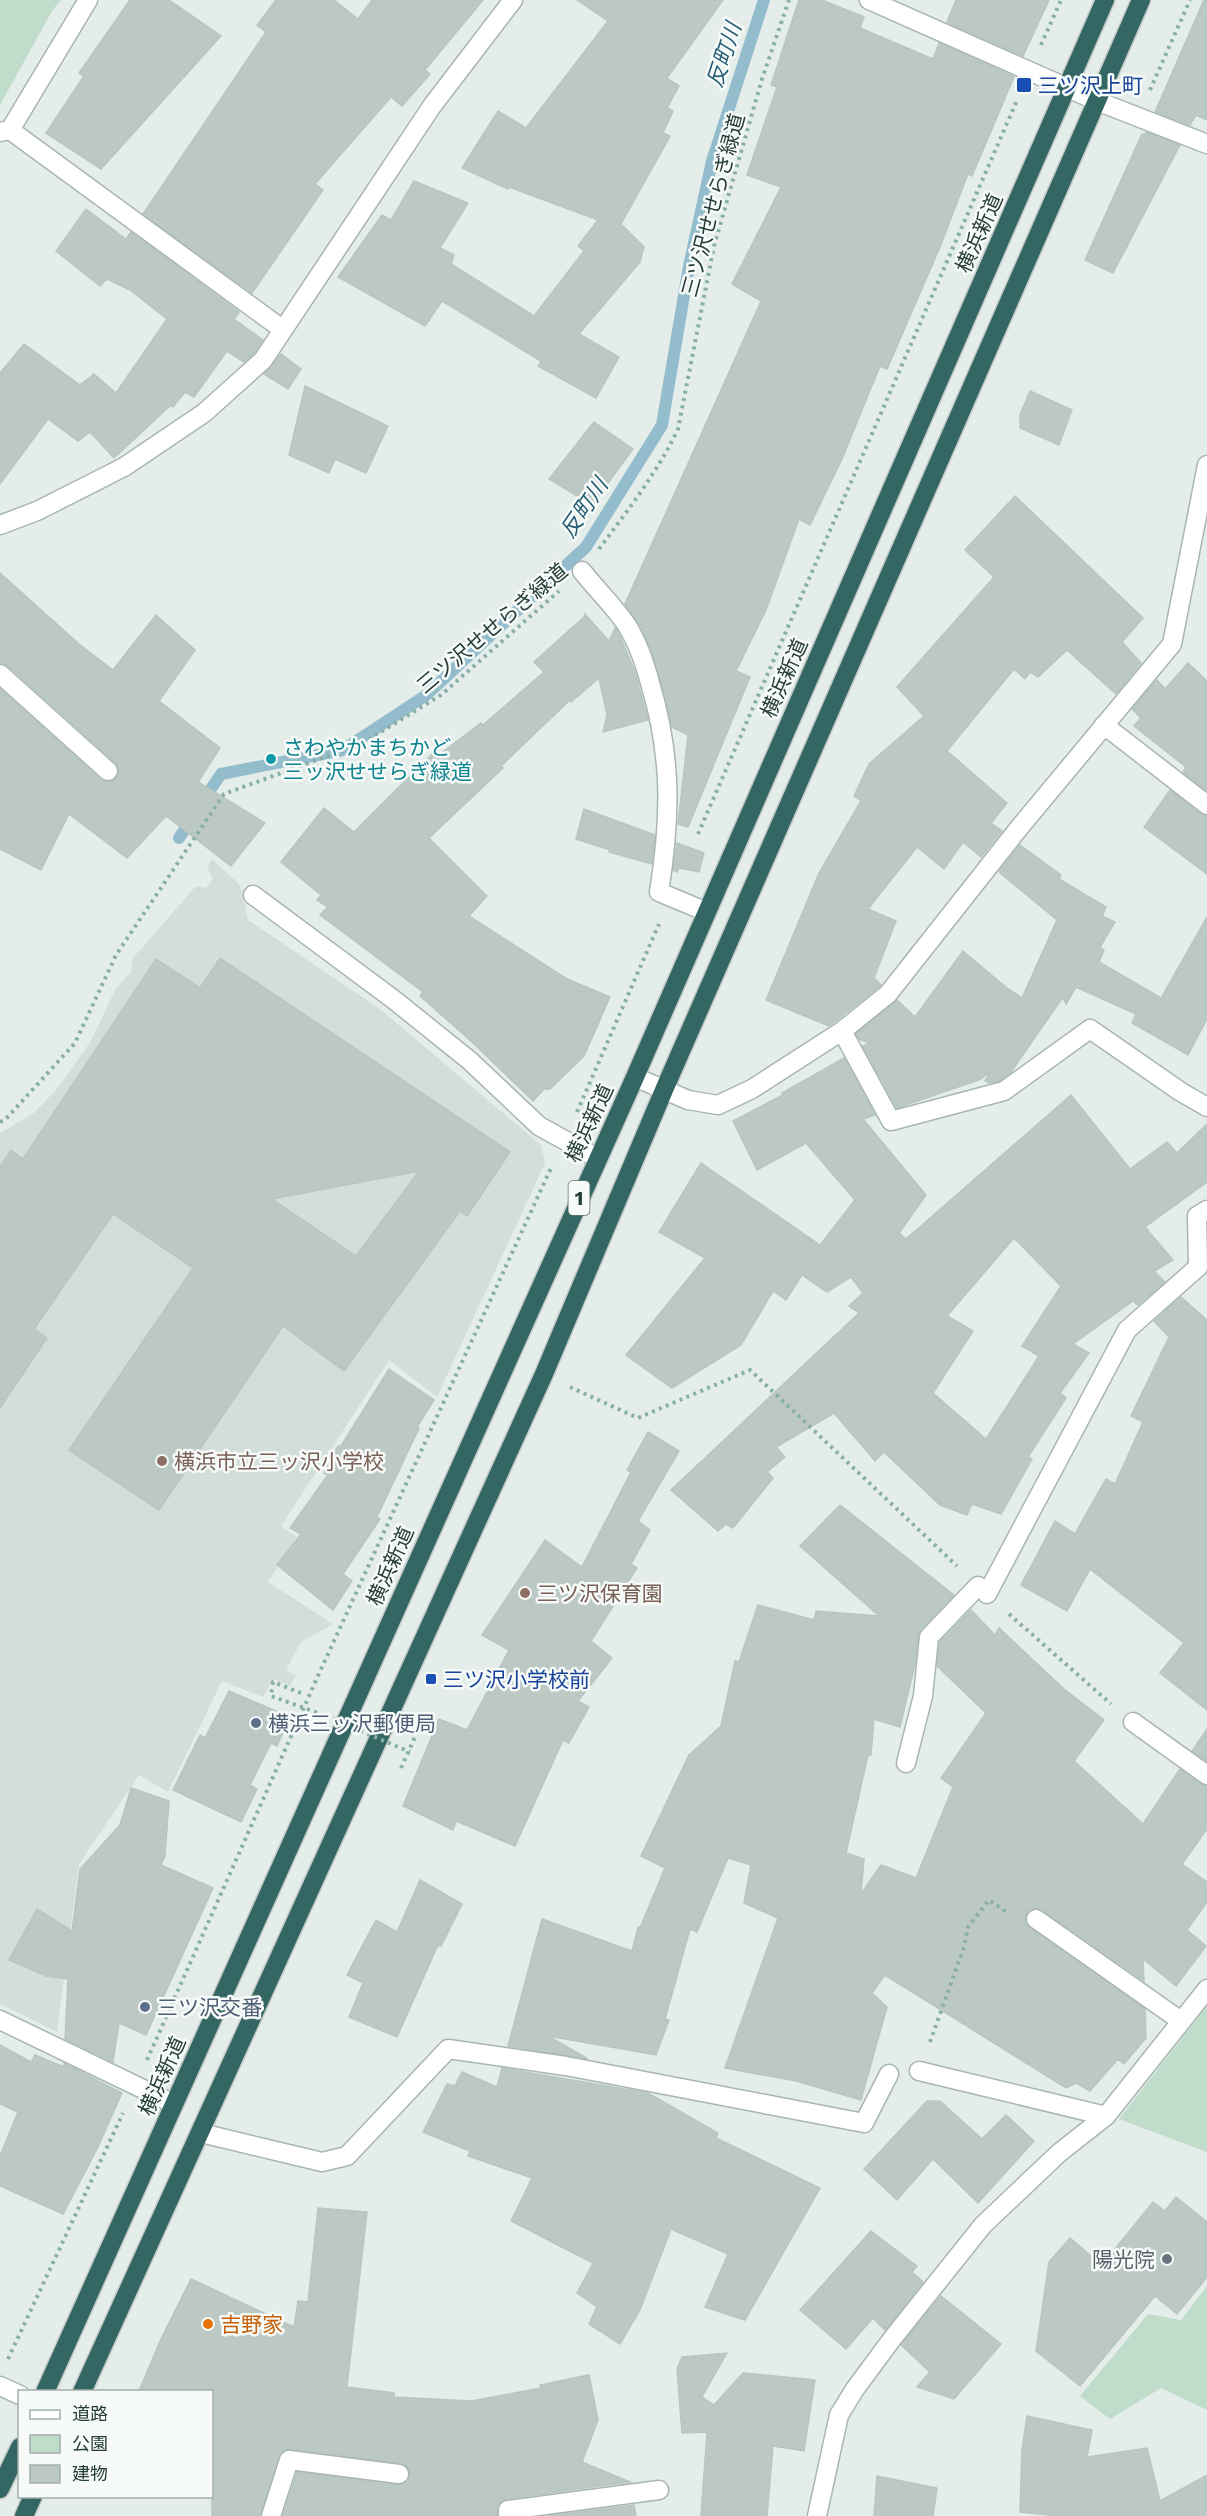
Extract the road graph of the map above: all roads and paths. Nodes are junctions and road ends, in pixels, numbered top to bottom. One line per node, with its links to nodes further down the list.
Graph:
1 (88, 0): 13 (street)
2 (513, 0): 15 (street)
3 (789, 0): 18 (path, 三ツ沢せせらぎ緑道)
4 (869, 0): 9 (street)
5 (1060, 0): 9 (path)
6 (1105, 0): 10 (highway, 横浜新道 / 1)
7 (1141, 0): 11 (highway, 1)
8 (1190, 0): 12 (path)
9 (1030, 70): 10 (street); 23 (path)
10 (1068, 87): 11 (street); 26 (highway, 横浜新道 / 1)
11 (1097, 101): 12 (street); 29 (highway, 1)
12 (1139, 117): 14 (street)
13 (5, 131): 15 (street)
14 (1207, 144)
15 (282, 329): 17 (street)
16 (1207, 465): 20 (street)
17 (0, 525)
18 (582, 571): 25 (street); 31 (path, 三ツ沢せせらぎ緑道)
19 (0, 674): 21 (street)
20 (1104, 724): 22 (street); 27 (street)
21 (108, 771)
22 (1207, 805)
23 (695, 842)
24 (253, 895): 32 (street)
25 (671, 896): 26 (street); 32 (path)
26 (707, 912): 28 (highway, 横浜新道 / 1)
27 (842, 1031): 29 (street); 30 (street)
28 (635, 1077): 29 (street); 33 (highway, 横浜新道 / 1)
29 (664, 1090): 35 (highway, 1)
30 (1207, 1107)
31 (0, 1122)
32 (564, 1140): 33 (street); 50 (path)
33 (597, 1158): 51 (highway, 横浜新道 / 1)
34 (1207, 1210): 36 (street)
35 (544, 1374): 36 (path); 53 (highway, 1)
36 (982, 1590): 38 (path); 40 (street)
37 (301, 1693): 39 (path, bridge)
38 (1133, 1722): 41 (street)
39 (410, 1752)
40 (906, 1763)
41 (1207, 1775)
42 (989, 1900): 47 (path)
43 (1036, 1919): 46 (street)
44 (1207, 1989): 46 (street)
45 (0, 2020): 50 (street)
46 (1181, 2021): 52 (street)
47 (928, 2048)
48 (919, 2071): 52 (street)
49 (889, 2074): 53 (street)
50 (136, 2085): 51 (street); 54 (path)
51 (174, 2104): 56 (highway, 横浜新道 / 1)
52 (1106, 2116): 67 (street)
53 (201, 2133): 57 (highway, 1)
54 (5, 2366)
55 (0, 2386): 58 (street)
56 (45, 2390)
57 (82, 2390)
58 (18, 2394)
59 (18, 2451): 61 (highway)
60 (399, 2474): 65 (street)
61 (0, 2489)
62 (659, 2490): 66 (street)
63 (32, 2498): 64 (highway)
64 (24, 2516)
65 (271, 2516)
66 (508, 2516)
67 (817, 2516)

